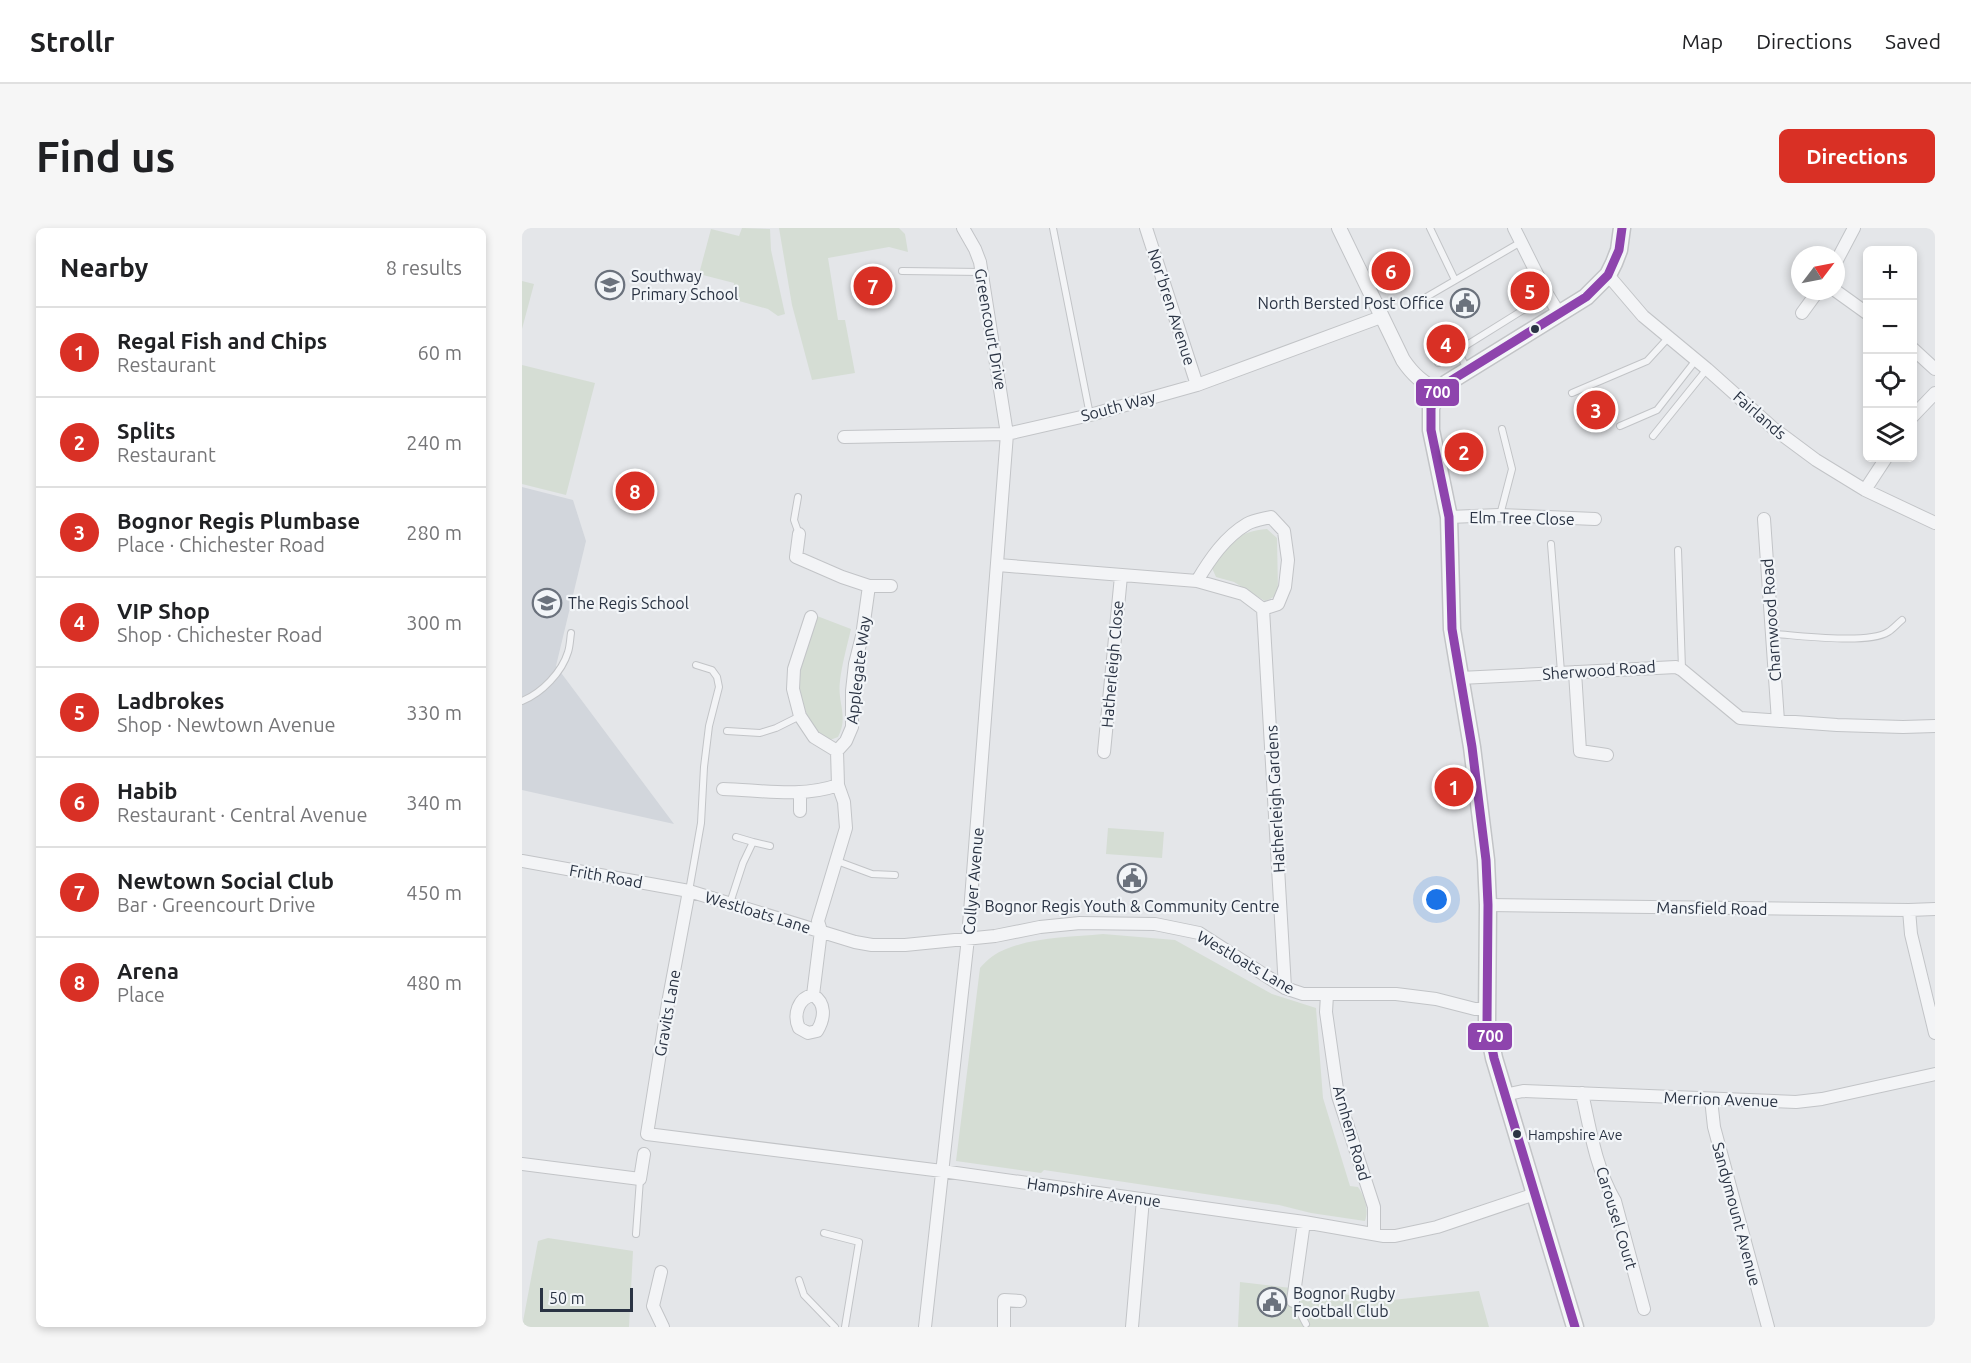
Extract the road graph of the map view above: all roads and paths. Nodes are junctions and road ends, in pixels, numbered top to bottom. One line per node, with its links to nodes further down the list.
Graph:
1 (963, 228): 11 (street, Greencourt Drive)
2 (1053, 228): 35 (lane)
3 (1146, 228): 30 (street, Nor'bren Avenue)
4 (1339, 228): 21 (street)
5 (1430, 228): 13 (lane)
6 (1622, 228): 12 (main road)
7 (1854, 228): 9 (street)
8 (1518, 232): 13 (lane); 14 (street)
9 (1844, 246)
10 (902, 271): 11 (lane)
11 (982, 272): 38 (street, Greencourt Drive)
12 (1608, 275): 20 (main road); 22 (street, Fairlands)
13 (1455, 280): 16 (lane)
14 (1547, 294): 20 (street); 23 (lane)
15 (1845, 297): 18 (street)
16 (1423, 299)
17 (1812, 300): 19 (street)
18 (1863, 310)
19 (1802, 314)
20 (1560, 315): 29 (main road)
21 (1381, 317): 30 (street, South Way); 31 (street)
22 (1669, 338): 25 (street, Fairlands); 32 (lane)
23 (1458, 351): 26 (lane); 29 (lane)
24 (1917, 353): 28 (street)
25 (1696, 360): 27 (street, Fairlands); 36 (lane)
26 (1438, 363)
27 (1707, 369): 40 (lane); 42 (street, Fairlands)
28 (1935, 369)
29 (1467, 370): 31 (main road)
30 (1197, 385): 35 (street, South Way)
31 (1438, 391): 45 (main road)
32 (1572, 393)
33 (1935, 393): 34 (street)
34 (1917, 412)
35 (1090, 414): 38 (street, South Way)
36 (1620, 426)
37 (1502, 429): 44 (lane)
38 (1007, 434): 39 (street, South Way); 52 (street, Collyer Avenue)
39 (844, 436)
40 (1653, 436)
41 (1883, 462): 42 (street)
42 (1865, 490): 48 (street, Fairlands)
43 (798, 497): 49 (lane)
44 (1499, 515): 45 (street, Elm Tree Close); 46 (street, Elm Tree Close)
45 (1449, 517): 66 (main road)
46 (1595, 519)
47 (1764, 519): 61 (street, Charnwood Road)
48 (1935, 523)
49 (799, 534): 55 (street)
50 (1551, 544): 65 (lane)
51 (1678, 550): 63 (lane)
52 (998, 565): 53 (street); 91 (street, Collyer Avenue)
53 (1121, 576): 54 (street); 73 (street, Hatherleigh Close)
54 (1197, 581): 57 (street); 57 (street)
55 (869, 586): 56 (street); 72 (street, Applegate Way)
56 (891, 586)
57 (1263, 609): 92 (street, Hatherleigh Gardens)
58 (811, 617): 68 (street)
59 (1902, 620): 61 (lane)
60 (571, 633): 67 (lane)
61 (1772, 634): 69 (street, Charnwood Road)
62 (696, 665): 85 (lane)
63 (1682, 670): 64 (street, Sherwood Road); 69 (street)
64 (1575, 672): 65 (street, Sherwood Road); 74 (street)
65 (1561, 673): 66 (street, Sherwood Road)
66 (1460, 678): 87 (main road)
67 (522, 700)
68 (800, 716): 71 (lane); 72 (street)
69 (1778, 721): 70 (street)
70 (1935, 726)
71 (727, 731)
72 (837, 751): 75 (street)
73 (1104, 752)
74 (1607, 755)
75 (838, 786): 77 (street); 83 (street)
76 (723, 789): 77 (street)
77 (800, 792): 78 (street)
78 (800, 811)
79 (736, 837): 80 (lane)
80 (753, 842): 81 (lane); 86 (lane)
81 (770, 846)
82 (522, 861): 85 (street, Frith Road)
83 (837, 861): 84 (lane); 90 (street)
84 (895, 875)
85 (689, 891): 86 (street, Westloats Lane); 101 (street, Gravits Lane)
86 (730, 903): 90 (street, Westloats Lane)
87 (1488, 905): 89 (street, Mansfield Road); 95 (main road)
88 (1935, 909): 89 (street, Mansfield Road)
89 (1909, 910): 96 (street)
90 (821, 931): 91 (street, Westloats Lane); 93 (street)
91 (968, 938): 92 (street, Westloats Lane); 104 (street, Collyer Avenue)
92 (1285, 988): 94 (street, Westloats Lane)
93 (813, 995)
94 (1327, 995): 95 (street, Westloats Lane); 111 (street, Arnhem Road)
95 (1487, 1010): 99 (main road)
96 (1935, 1033)
97 (1935, 1074): 100 (street, Merrion Avenue)
98 (1582, 1093): 99 (street, Merrion Avenue); 100 (street, Merrion Avenue); 116 (street, Carousel Court)
99 (1504, 1095): 106 (main road)
100 (1711, 1100): 125 (street, Sandymount Avenue)
101 (647, 1134): 104 (street, Hampshire Avenue)
102 (644, 1154): 105 (street)
103 (522, 1164): 105 (street)
104 (942, 1171): 107 (street, Hampshire Avenue); 121 (street, Collyer Avenue)
105 (640, 1179): 110 (lane)
106 (1535, 1194): 111 (street, Hampshire Avenue); 124 (main road)
107 (1143, 1199): 108 (street, Hampshire Avenue); 123 (street)
108 (1304, 1222): 111 (street, Hampshire Avenue); 114 (street)
109 (825, 1233): 120 (lane)
110 (636, 1234)
111 (1374, 1234)
112 (661, 1272): 118 (street)
113 (799, 1280): 119 (lane)
114 (1293, 1300): 117 (lane)
115 (1020, 1301): 122 (street)
116 (1644, 1309)
117 (1306, 1324)
118 (663, 1327)
119 (835, 1327)
120 (845, 1327)
121 (925, 1327)
122 (1004, 1327)
123 (1132, 1327)
124 (1575, 1327)
125 (1768, 1327)

